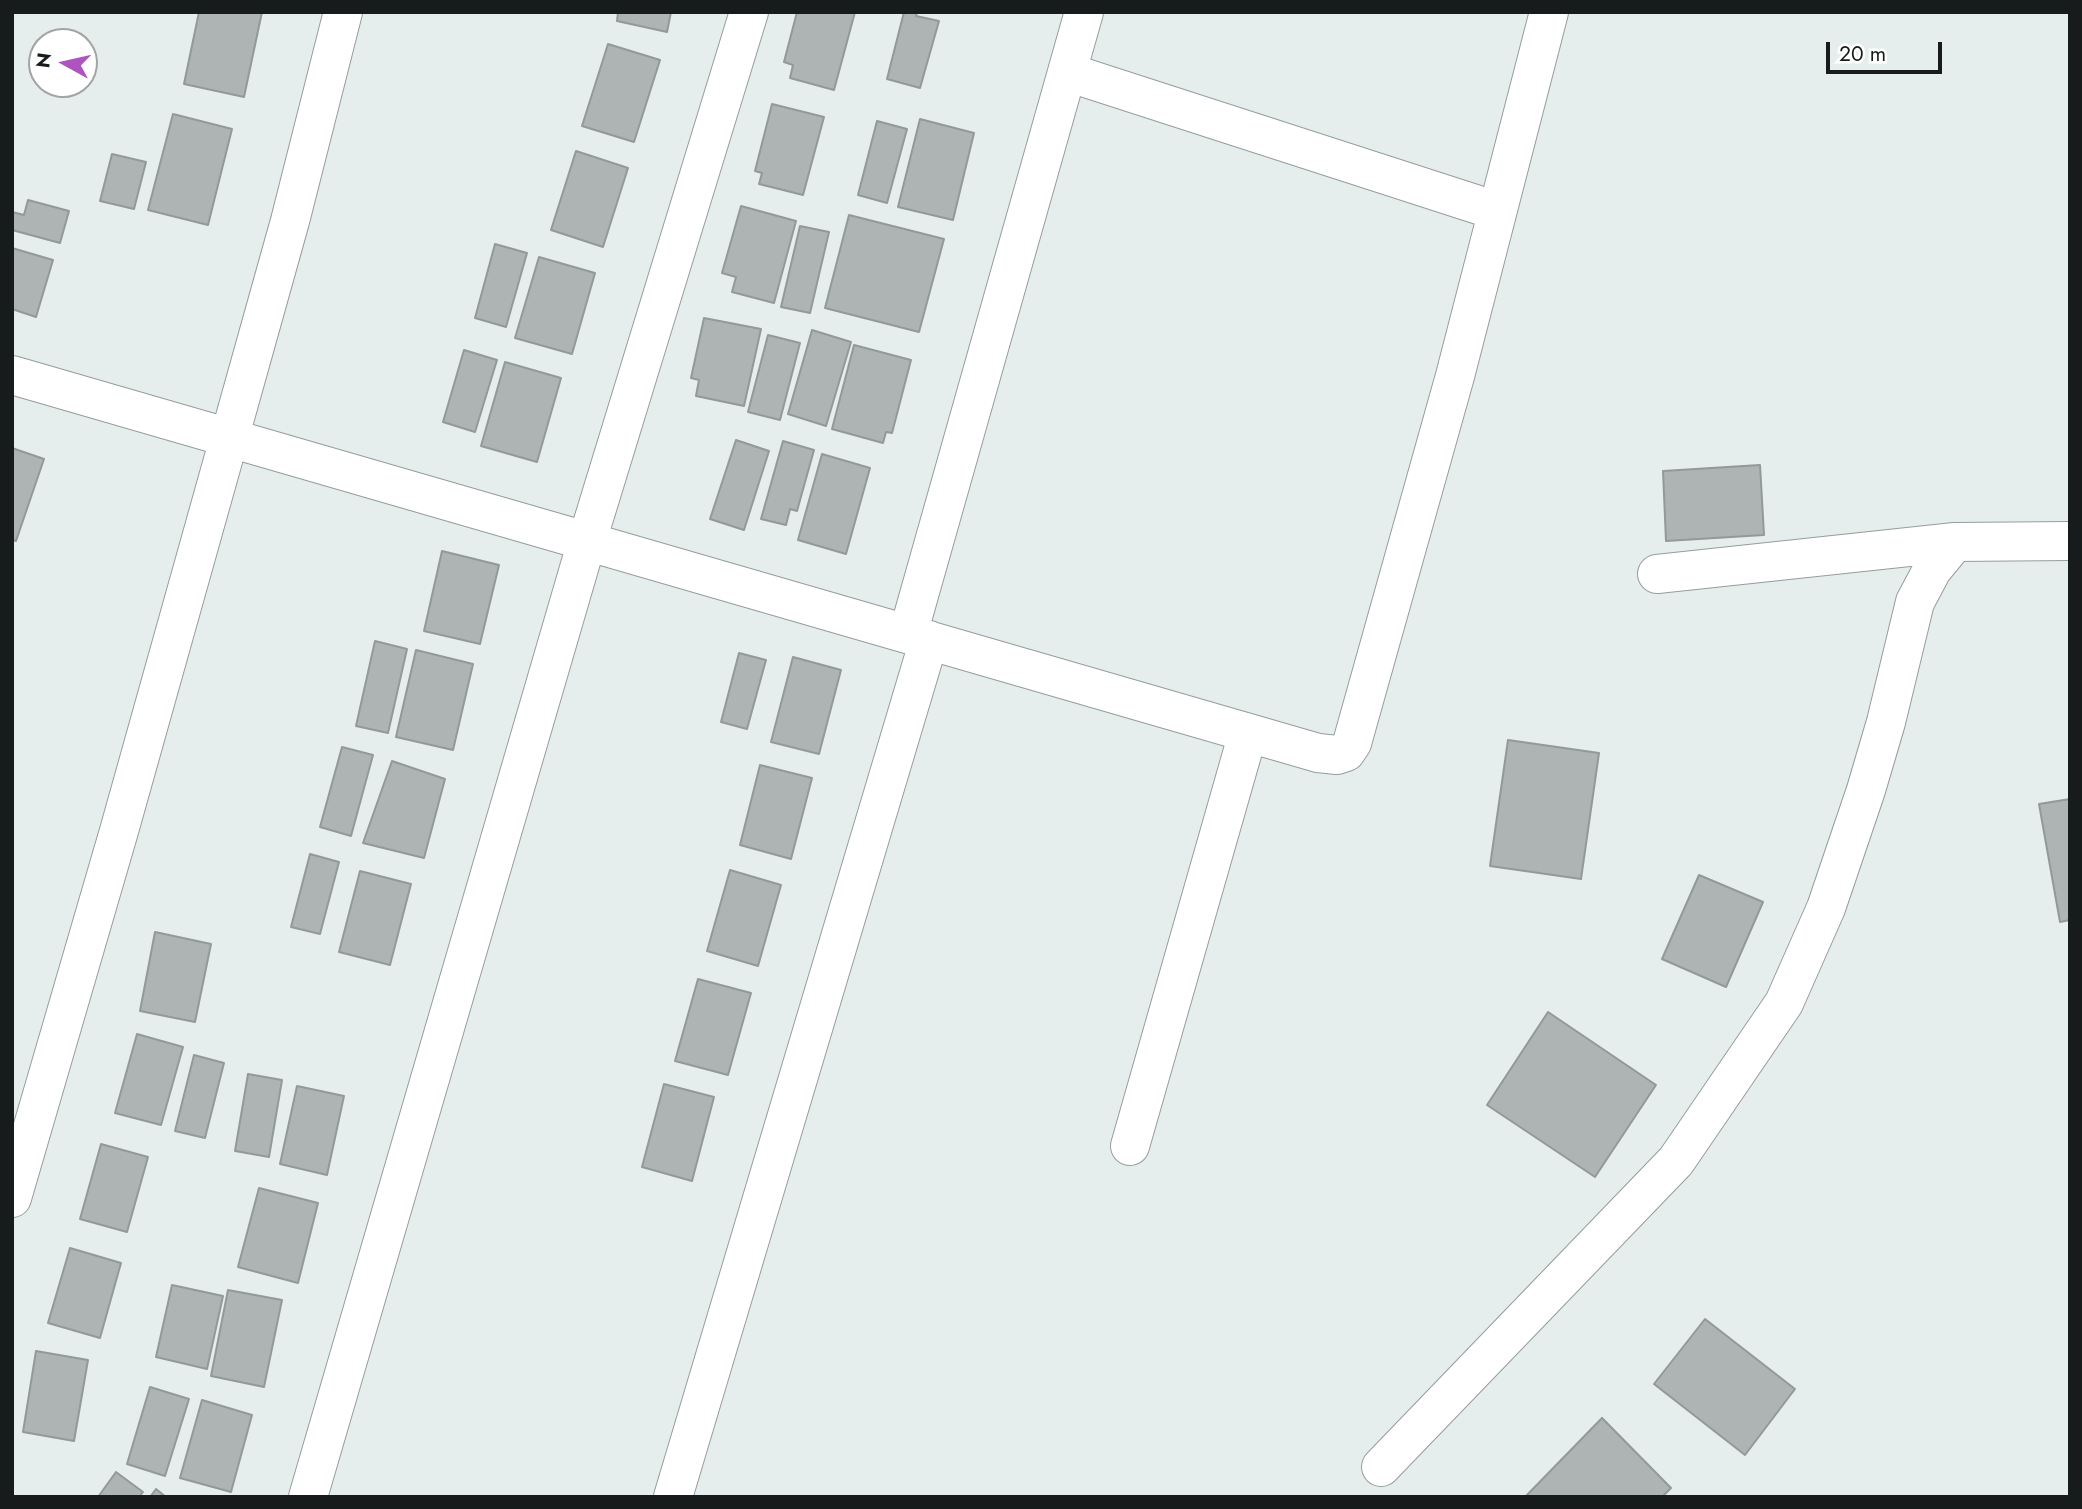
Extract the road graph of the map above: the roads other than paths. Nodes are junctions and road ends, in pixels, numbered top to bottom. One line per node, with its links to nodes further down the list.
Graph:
1 (343, 12): 8 (street)
2 (749, 12): 9 (street)
3 (1084, 12): 5 (street)
4 (1549, 12): 6 (street)
5 (1067, 72): 6 (street); 13 (street)
6 (1497, 211): 14 (street)
7 (12, 374): 8 (street)
8 (229, 439): 9 (street); 16 (street)
9 (587, 541): 13 (street); 18 (street)
10 (2070, 541): 11 (street)
11 (1955, 542): 12 (street); 17 (street)
12 (1657, 574)
13 (918, 637): 14 (street); 19 (street)
14 (1248, 733): 15 (street)
15 (1130, 1146)
16 (12, 1198)
17 (1381, 1467)
18 (308, 1497)
19 (673, 1497)

